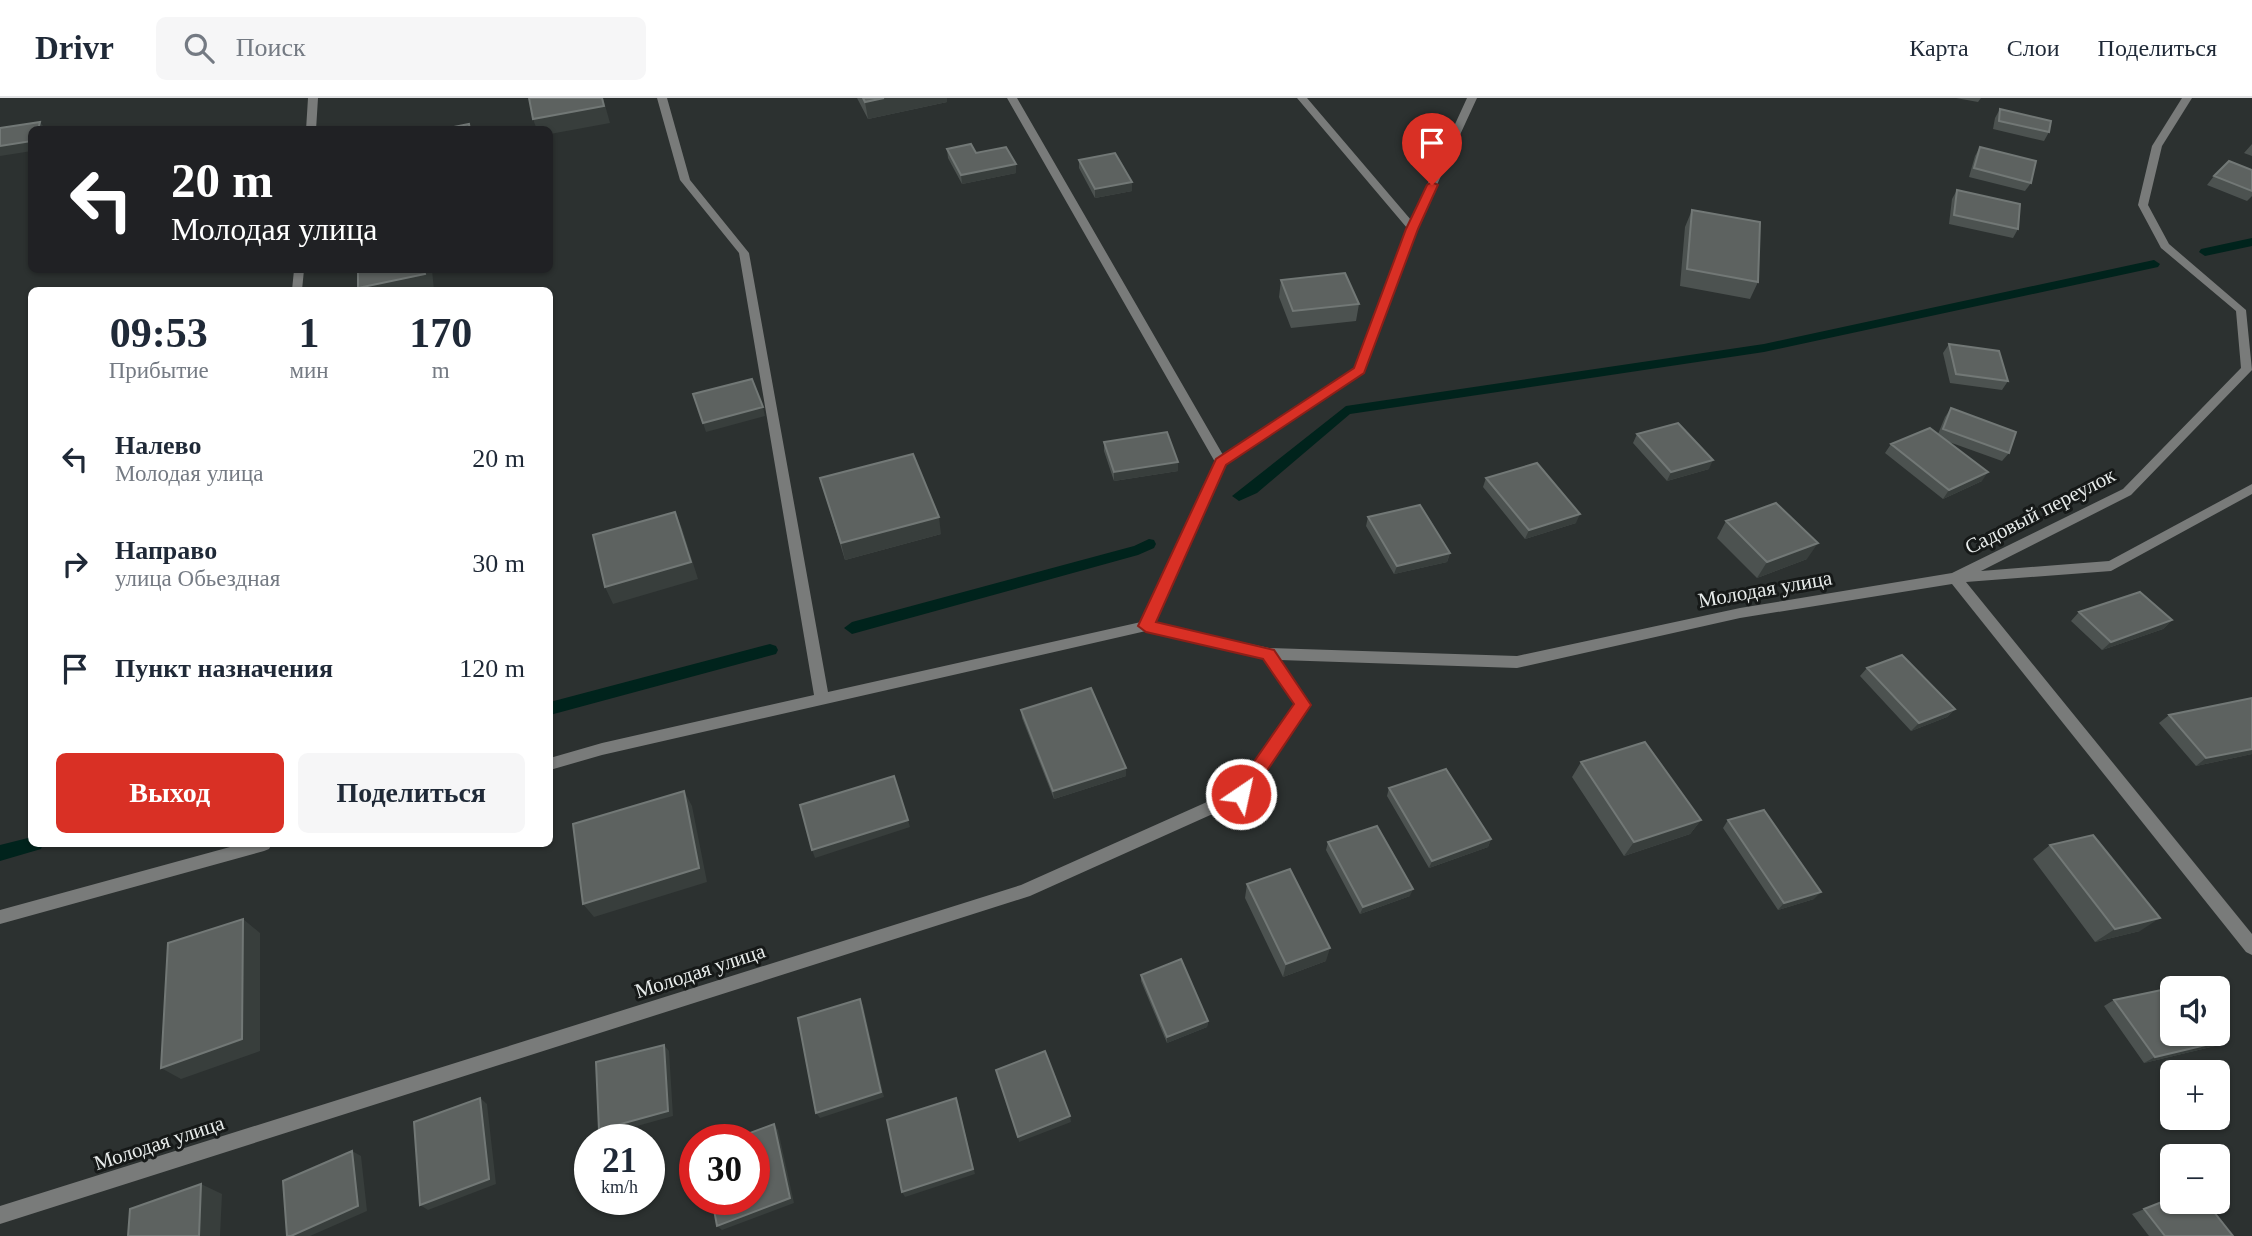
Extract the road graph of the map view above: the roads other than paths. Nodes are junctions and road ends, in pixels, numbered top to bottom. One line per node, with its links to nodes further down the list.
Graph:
1 (313, 98): 7 (street)
2 (662, 98): 14 (street)
3 (1012, 98): 9 (street)
4 (1302, 98): 8 (street)
5 (1472, 98): 8 (street)
6 (2187, 98): 11 (street, Садовый переулок)
7 (311, 126)
8 (1412, 229): 9 (street)
9 (1221, 462): 12 (street)
10 (2252, 488): 11 (street, Молодая улица)
11 (1955, 578): 13 (street, Молодая улица); 18 (street, Садовый переулок)
12 (1146, 626): 13 (street, Молодая улица); 14 (street, Молодая улица)
13 (1269, 654): 19 (street, Молодая улица)
14 (822, 699): 15 (street, Молодая улица)
15 (553, 763)
16 (248, 847): 17 (street)
17 (0, 917)
18 (2252, 947)
19 (0, 1215)

